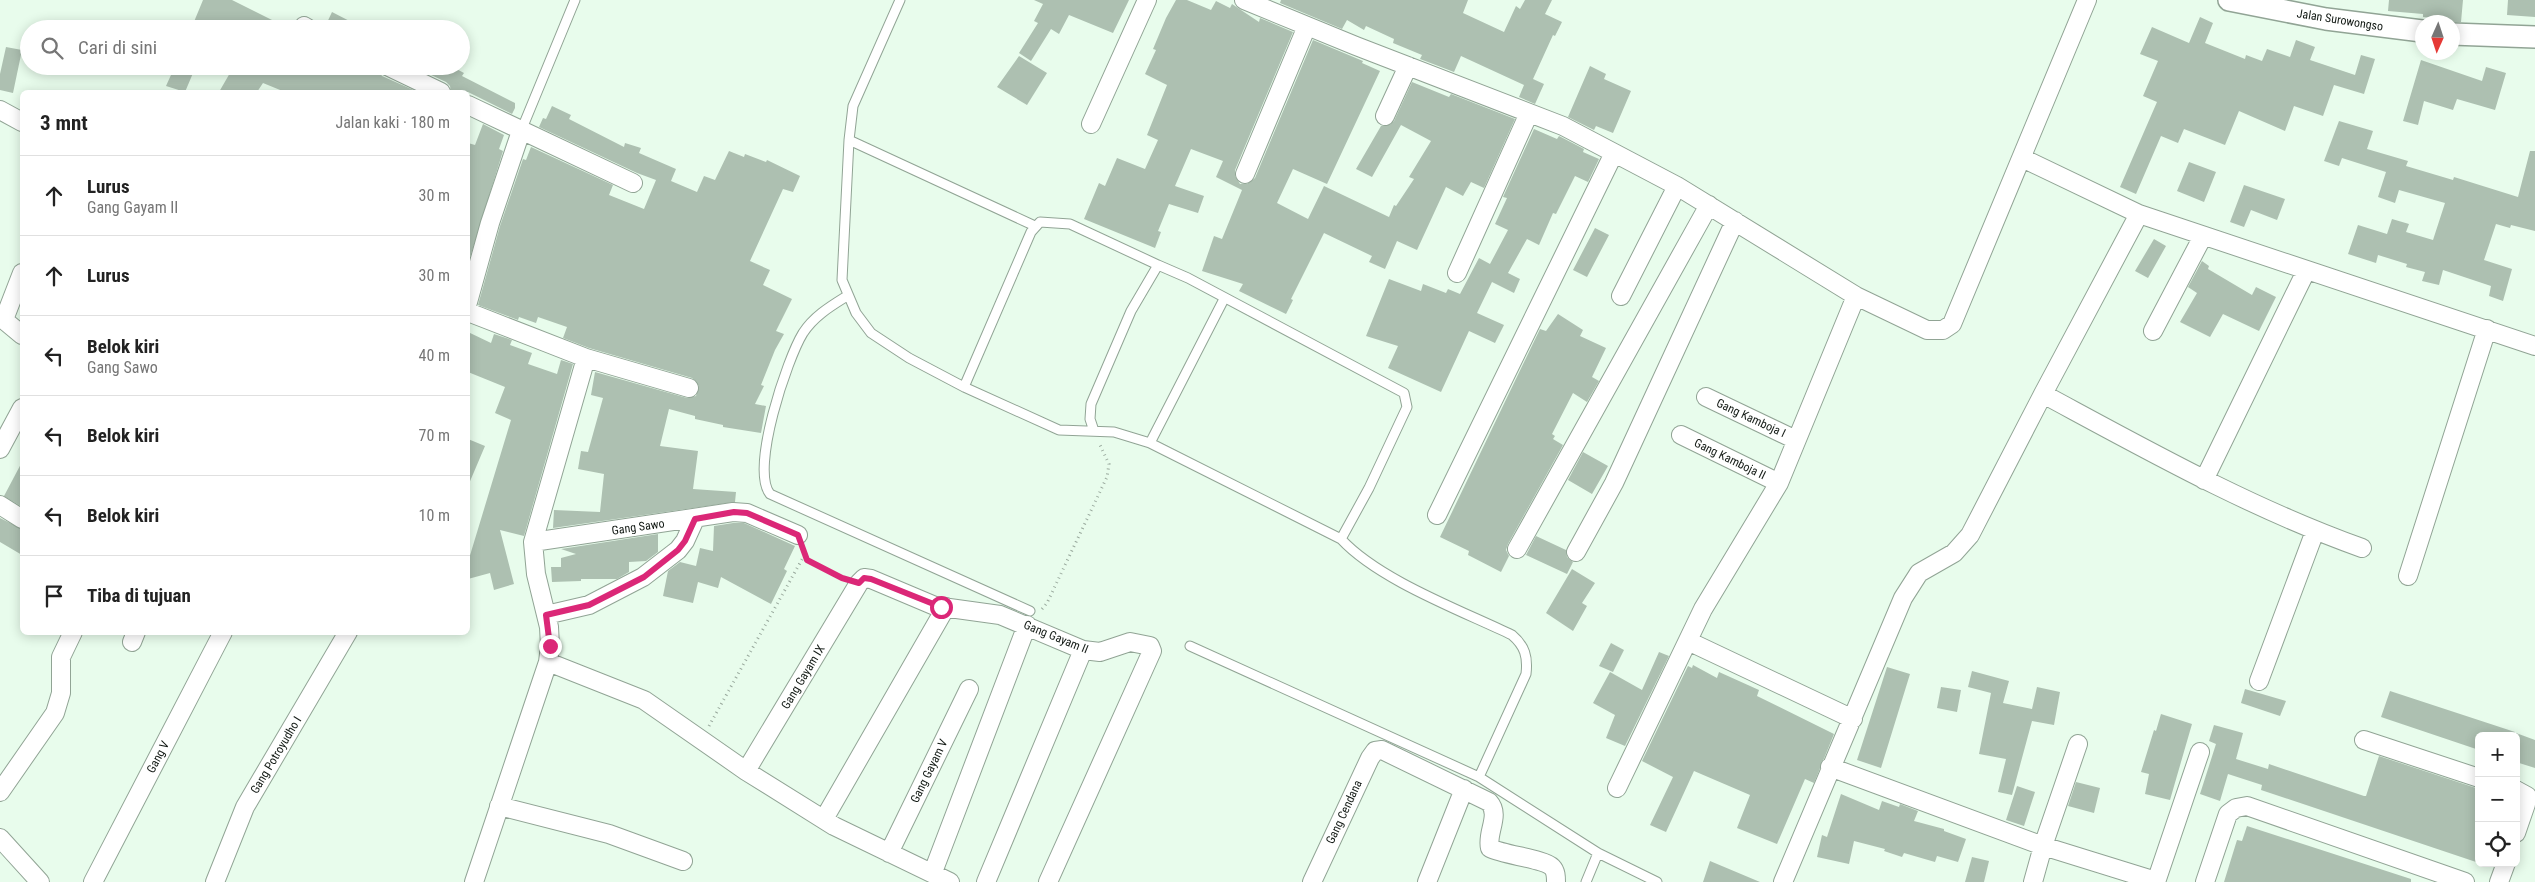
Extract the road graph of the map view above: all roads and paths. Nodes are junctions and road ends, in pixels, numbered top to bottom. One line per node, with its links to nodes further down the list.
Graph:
1 (575, 0): 20 (lane)
2 (900, 0): 21 (lane)
3 (1147, 0): 19 (street)
4 (1244, 0): 7 (street)
5 (2087, 0): 23 (street)
6 (2239, 1): 8 (street, Jalan Surowongso)
7 (1307, 26): 11 (street); 24 (street)
8 (2415, 30)
9 (2460, 34): 10 (street)
10 (2535, 37)
11 (1408, 66): 16 (street); 17 (street)
12 (406, 75): 13 (street)
13 (437, 90)
14 (470, 106): 20 (street)
15 (0, 110): 18 (street)
16 (1529, 113): 22 (street); 34 (street)
17 (1385, 116)
18 (20, 121)
19 (1092, 124)
20 (521, 131): 25 (street); 36 (street)
21 (849, 140): 30 (lane); 37 (lane)
22 (1614, 153): 26 (street); 60 (street)
23 (2022, 158): 28 (street); 39 (street)
24 (1245, 174)
25 (633, 183)
26 (1678, 186): 27 (street); 38 (street)
27 (1709, 205): 29 (street); 68 (street)
28 (2138, 214): 31 (street); 49 (street)
29 (1735, 221): 39 (street); 69 (street)
30 (1035, 226): 32 (lane); 47 (lane)
31 (2203, 236): 33 (street); 43 (street)
32 (1158, 264): 40 (lane); 52 (lane)
33 (2306, 271): 42 (street); 57 (street)
34 (1457, 273)
35 (20, 278): 44 (street)
36 (470, 295)
37 (847, 296): 47 (lane); 75 (lane)
38 (1621, 296)
39 (1856, 296): 54 (street)
40 (1224, 299): 55 (lane); 65 (lane)
41 (470, 313): 46 (street)
42 (2488, 329): 45 (street); 71 (street)
43 (2153, 331)
44 (20, 333)
45 (2535, 346)
46 (586, 358): 48 (street); 66 (street)
47 (964, 387): 52 (lane)
48 (689, 388)
49 (2042, 394): 57 (street); 85 (street)
50 (1706, 397): 54 (street, Gang Kamboja I)
51 (20, 420): 56 (street)
52 (1094, 431): 55 (lane); 75 (path)
53 (1681, 435): 58 (street, Gang Kamboja II)
54 (1796, 440): 58 (street)
55 (1150, 443): 65 (lane)
56 (0, 449)
57 (2204, 480): 63 (street)
58 (1779, 483): 79 (street)
59 (0, 505): 61 (street)
60 (1437, 515)
61 (20, 518)
62 (695, 519): 64 (street, Gang Sawo); 66 (street, Gang Sawo); 74 (street)
63 (2316, 531): 67 (street); 83 (street)
64 (798, 535): 70 (path)
65 (1341, 539): 92 (lane)
66 (533, 542): 74 (street)
67 (2362, 548)
68 (1517, 549)
69 (1576, 552)
70 (805, 554): 72 (path); 86 (path)
71 (2408, 576)
72 (859, 583): 73 (street, Gang Gayam II); 91 (street, Gang Gayam IX)
73 (946, 607): 75 (street, Gang Gayam II); 99 (street)
74 (546, 615): 82 (street)
75 (1029, 618): 81 (street, Gang Gayam II); 107 (street)
76 (72, 635): 96 (street)
77 (222, 635): 110 (street, Gang V)
78 (346, 635): 111 (street, Gang Potroyudho I)
79 (1688, 641): 85 (street); 94 (street)
80 (1190, 646): 92 (lane)
81 (1083, 650): 114 (street); 115 (street, Gang Gayam II)
82 (548, 662): 86 (street); 98 (street)
83 (2259, 682)
84 (969, 688): 104 (street, Gang Gayam V)
85 (1853, 719): 90 (street)
86 (700, 740): 91 (street)
87 (2364, 740): 93 (street)
88 (2078, 744): 102 (street)
89 (2200, 752): 108 (street)
90 (1830, 767): 102 (street); 121 (street)
91 (746, 771): 99 (street)
92 (1479, 777): 103 (lane)
93 (2476, 777)
94 (1616, 788)
95 (1464, 789): 116 (street, Gang Cendana); 117 (street); 118 (street)
96 (0, 792)
97 (2520, 792): 100 (street)
98 (498, 806): 105 (street); 112 (street)
99 (824, 819): 104 (street)
100 (2520, 821)
101 (0, 838): 109 (street)
102 (2043, 846): 108 (street); 122 (street)
103 (1598, 853): 119 (lane); 120 (lane)
104 (889, 854): 107 (street)
105 (683, 861)
106 (2505, 867): 125 (street)
107 (933, 872): 113 (street)
108 (2156, 881)
109 (40, 882)
110 (93, 882)
111 (215, 882)
112 (474, 882)
113 (950, 882)
114 (986, 882)
115 (1048, 882)
116 (1312, 882)
117 (1427, 882)
118 (1556, 882)
119 (1586, 882)
120 (1657, 882)
121 (1783, 882)
122 (2033, 882)
123 (2206, 882): 124 (street)
124 (2465, 882)
125 (2499, 882)

